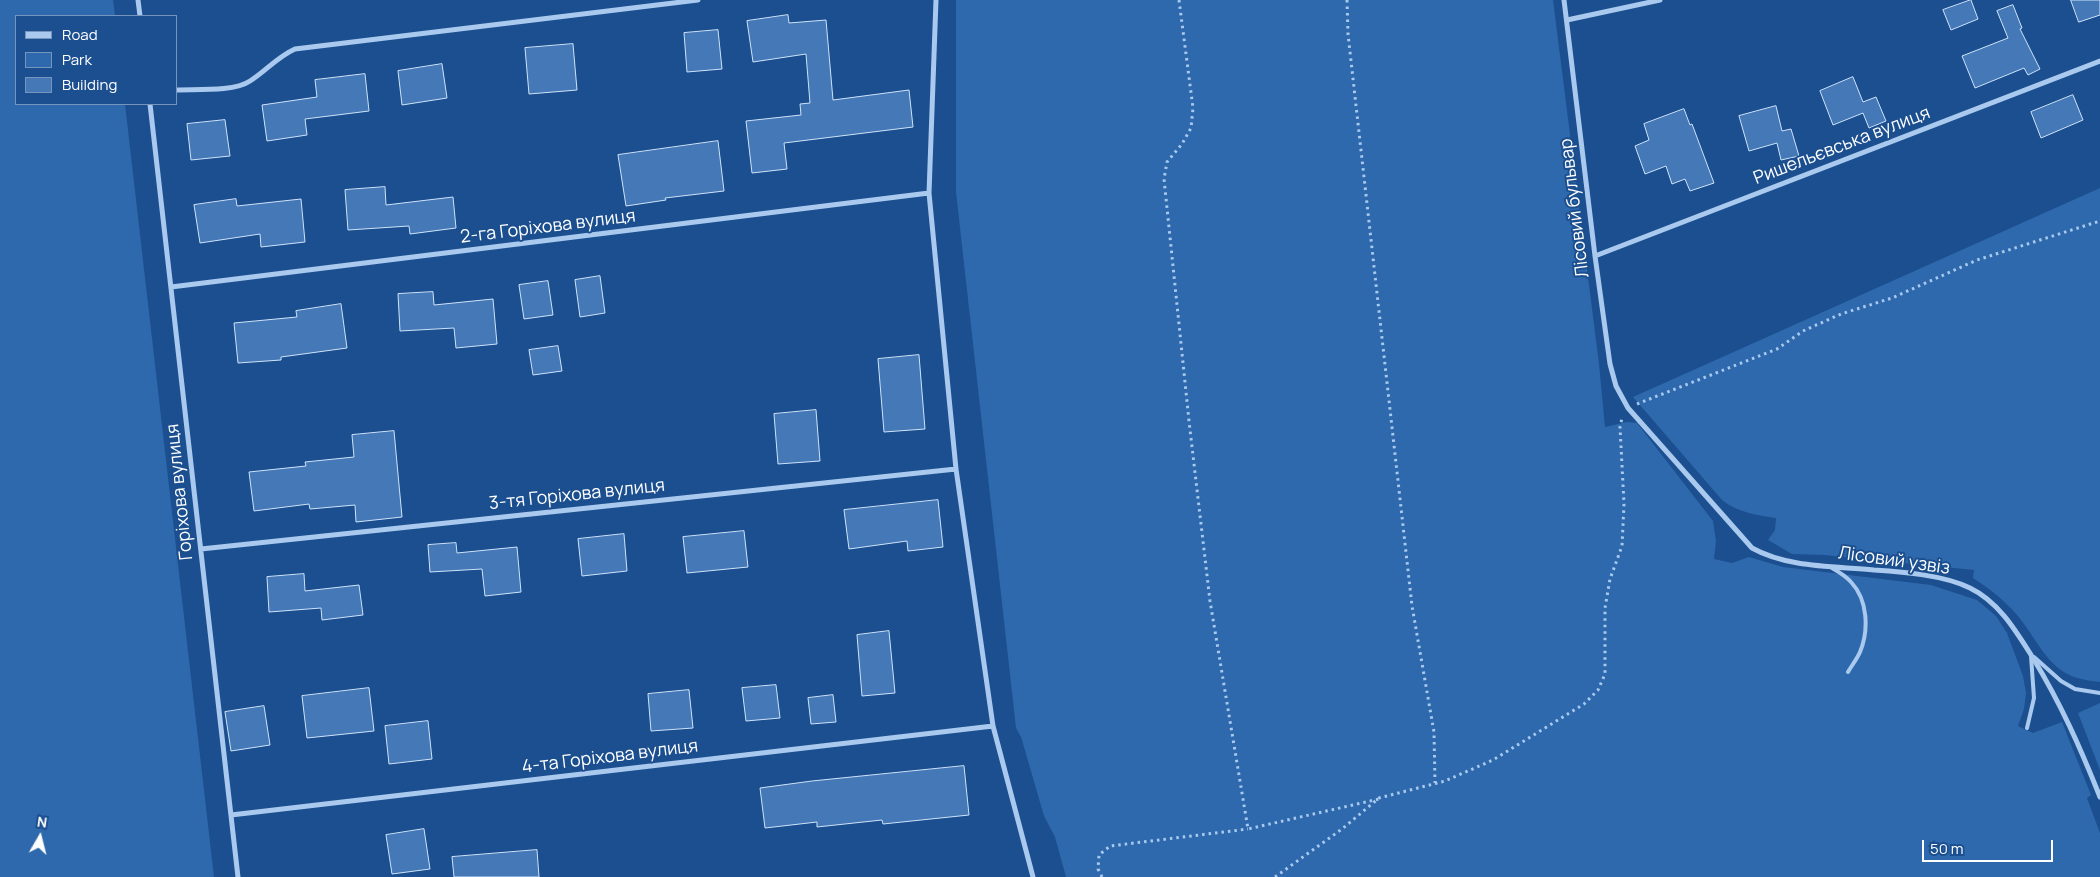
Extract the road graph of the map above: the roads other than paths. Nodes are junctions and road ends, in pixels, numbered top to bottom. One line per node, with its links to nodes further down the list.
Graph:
1 (138, 0): 6 (street)
2 (698, 0): 9 (street)
3 (936, 0): 11 (street)
4 (1564, 0): 7 (street, Лісовий бульвар)
5 (1660, 0): 7 (street)
6 (140, 15)
7 (1567, 20): 12 (street, Лісовий бульвар)
8 (2100, 61): 12 (street, Ришельєвська вулиця)
9 (178, 90)
10 (150, 105): 13 (street, Горіхова вулиця)
11 (929, 193): 13 (street, 2-га Горіхова вулиця); 15 (street)
12 (1595, 256): 14 (street, Лісовий бульвар)
13 (171, 287): 16 (street, Горіхова вулиця)
14 (1628, 408): 17 (street, Лісовий узвіз)
15 (956, 469): 16 (street, 3-тя Горіхова вулиця); 21 (street)
16 (200, 549): 24 (street, Горіхова вулиця)
17 (1829, 565): 18 (street, Лісовий узвіз); 19 (lane)
18 (2030, 654): 20 (lane); 22 (lane); 23 (street, Лісовий узвіз)
19 (1848, 672)
20 (2100, 693)
21 (993, 726): 24 (street, 4-та Горіхова вулиця); 26 (street)
22 (2027, 728)
23 (2100, 797)
24 (231, 815): 25 (street, Горіхова вулиця)
25 (238, 877)
26 (1033, 877)

